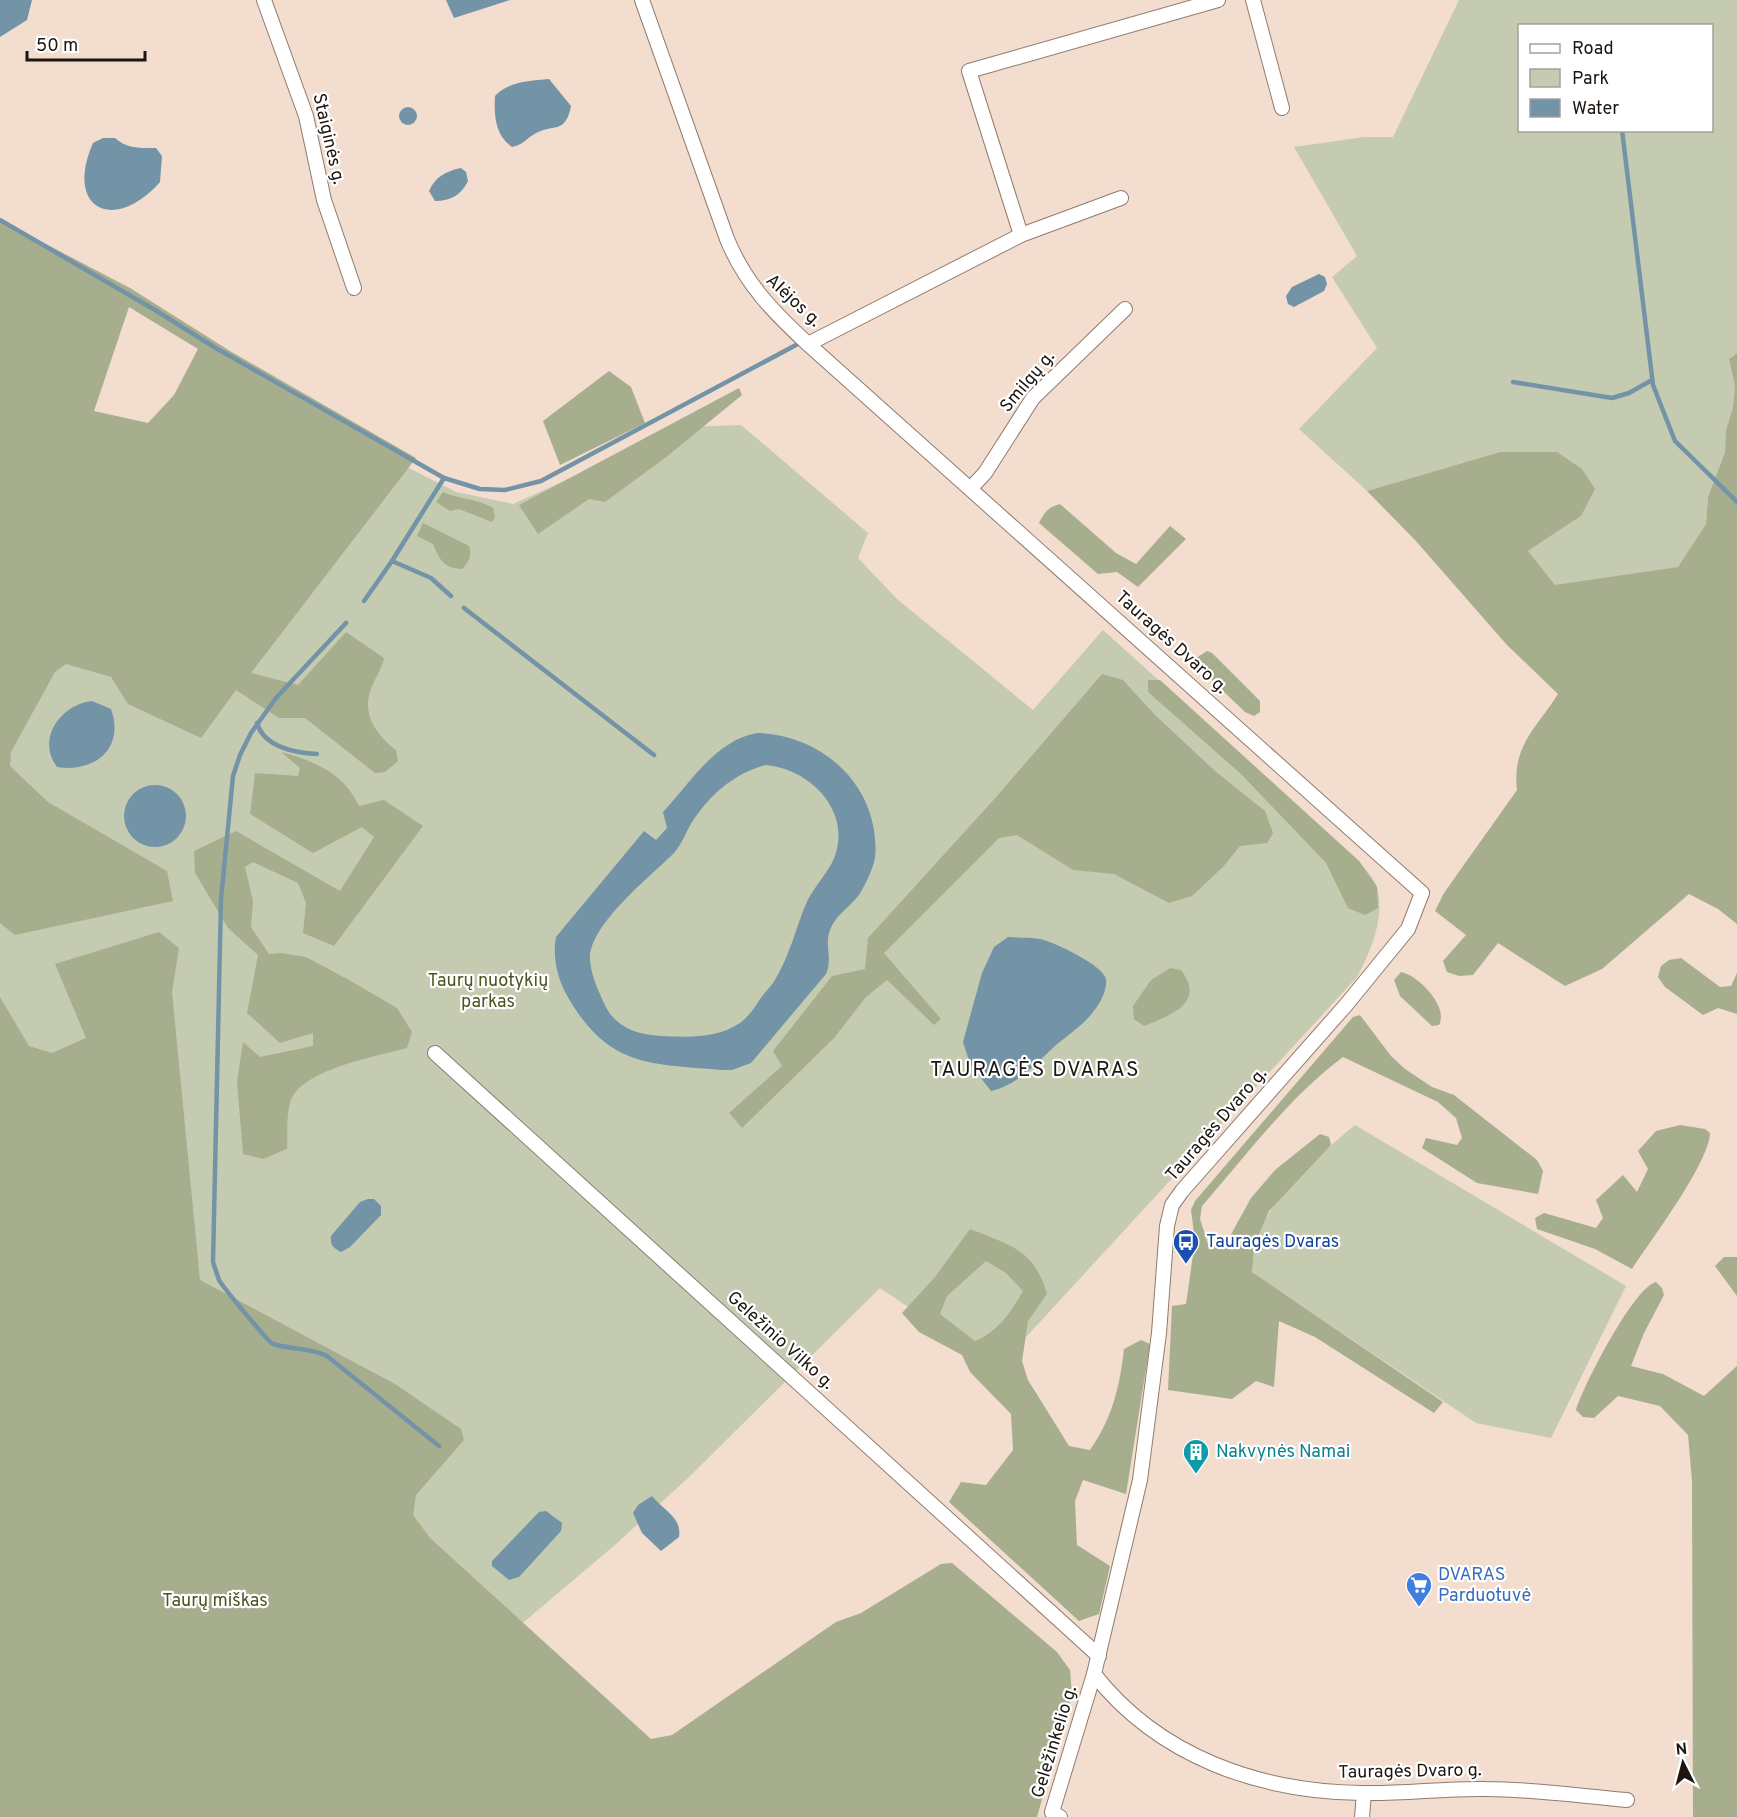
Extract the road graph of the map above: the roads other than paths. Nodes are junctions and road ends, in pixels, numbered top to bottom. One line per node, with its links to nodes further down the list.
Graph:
1 (264, 0): 8 (street, Staiginės g.)
2 (642, 0): 10 (street, Alėjos g.)
3 (1218, 0): 7 (street)
4 (1252, 0): 5 (street)
5 (1282, 108)
6 (1121, 198): 7 (street, Alėjos g.)
7 (1021, 235): 10 (street, Alėjos g.)
8 (354, 288)
9 (1125, 309): 11 (street, Smilgų g.)
10 (808, 344): 11 (street, Tauragės Dvaro g.)
11 (971, 488): 13 (street, Tauragės Dvaro g.)
12 (435, 1053): 13 (street, Geležinio Vilko g.)
13 (1098, 1656): 14 (street, Tauragės Dvaro g.)
14 (1094, 1674): 15 (street, Tauragės Dvaro g.); 17 (street, Geležinkelio g.)
15 (1364, 1793): 16 (street, Tauragės Dvaro g.); 18 (street)
16 (1627, 1800)
17 (1054, 1815)
18 (1362, 1817)

